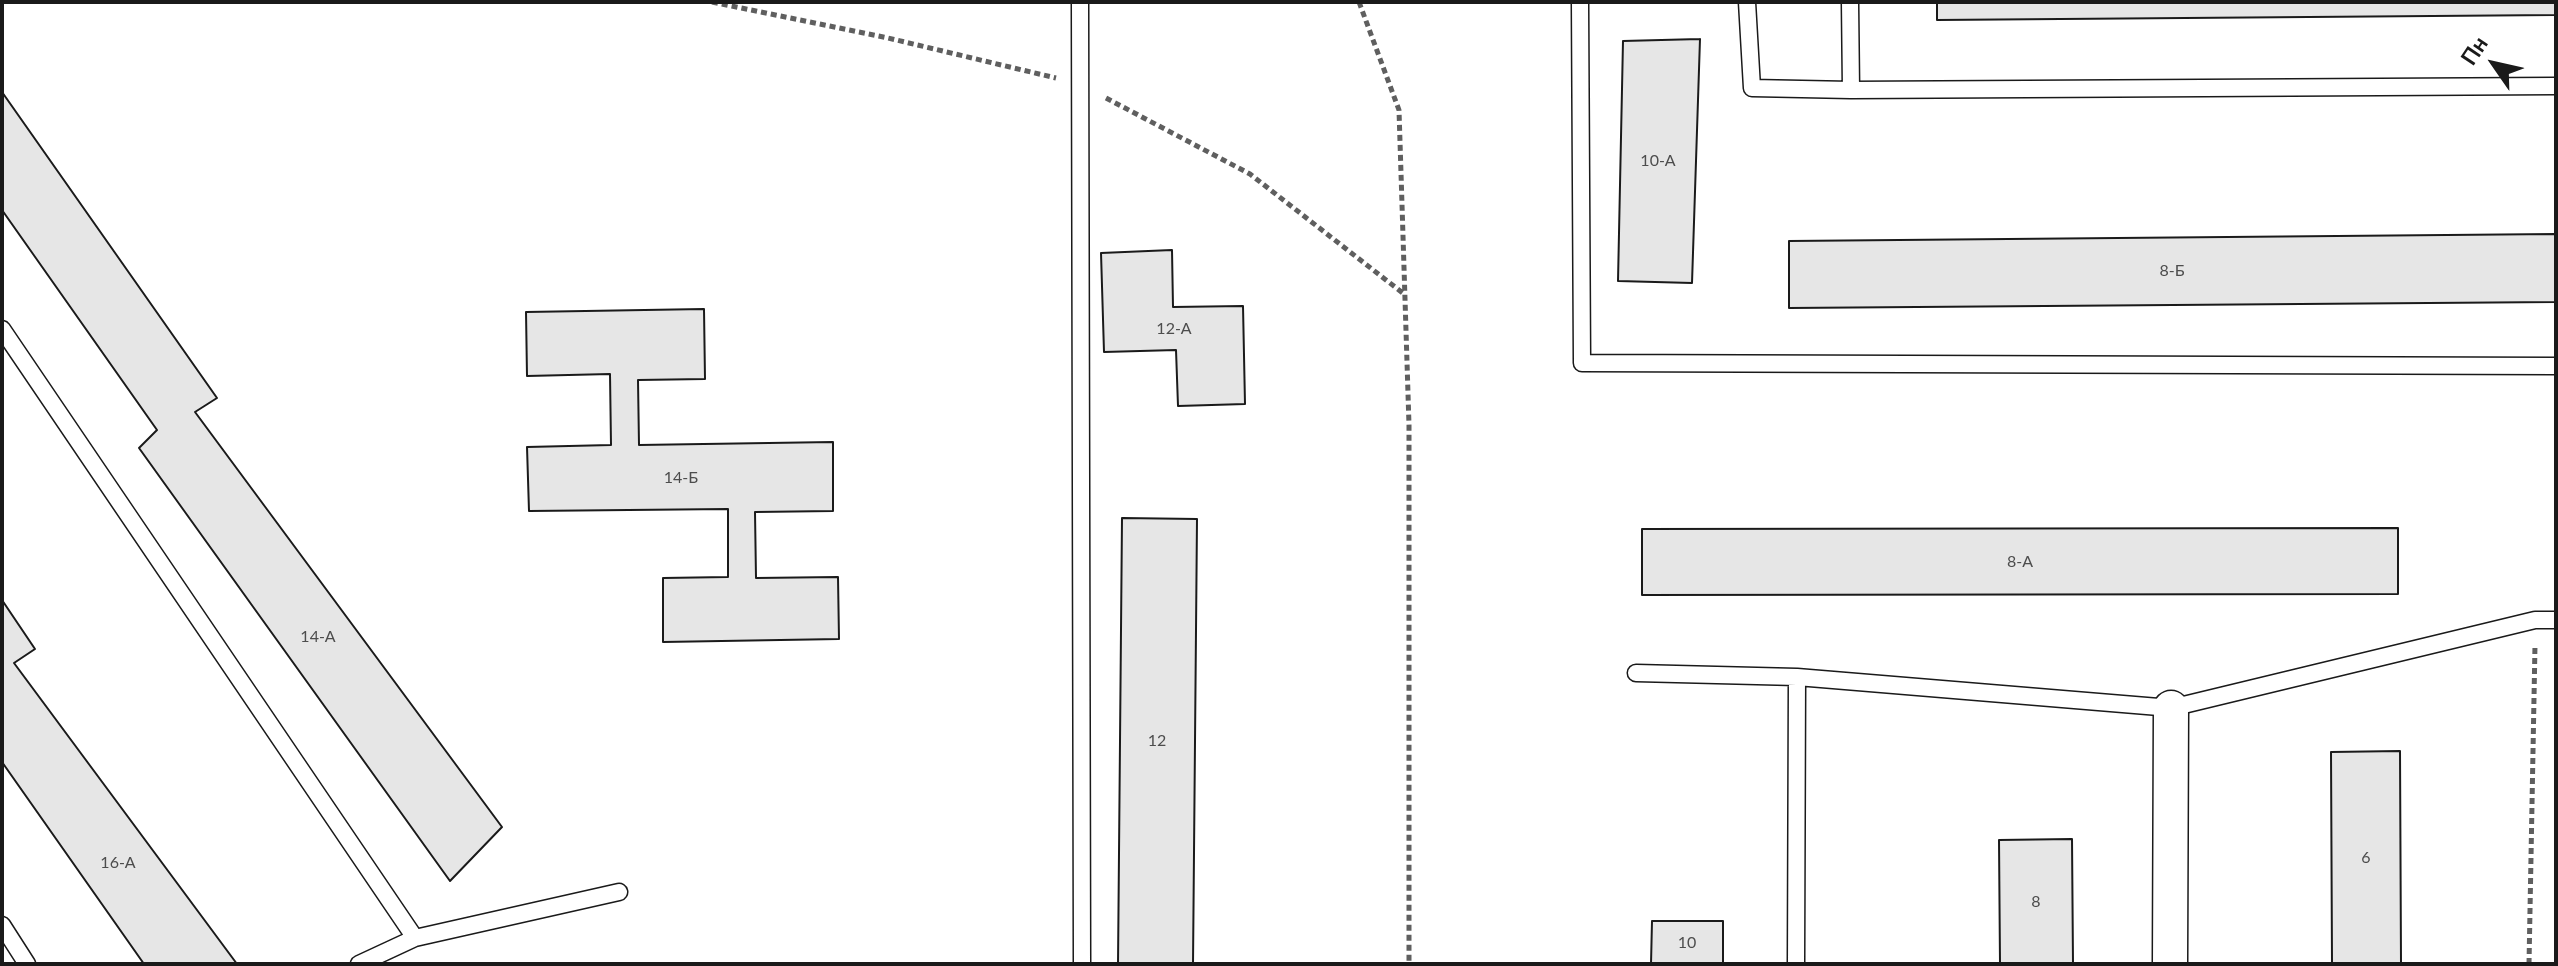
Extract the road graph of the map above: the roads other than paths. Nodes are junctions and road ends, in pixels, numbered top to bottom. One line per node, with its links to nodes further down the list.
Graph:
1 (1080, 2): 18 (lane)
2 (1580, 2): 8 (lane)
3 (1747, 2): 6 (lane)
4 (1850, 2): 6 (lane)
5 (2556, 86): 6 (lane)
6 (1851, 90)
7 (2, 329): 15 (lane)
8 (2556, 366)
9 (2556, 620): 12 (lane)
10 (1636, 673): 11 (lane)
11 (1797, 677): 12 (lane); 19 (lane)
12 (2171, 708): 20 (street)
13 (619, 892): 15 (lane)
14 (2, 925): 16 (lane)
15 (415, 938): 17 (lane)
16 (27, 964)
17 (359, 964)
18 (1082, 964)
19 (1796, 964)
20 (2170, 964)

